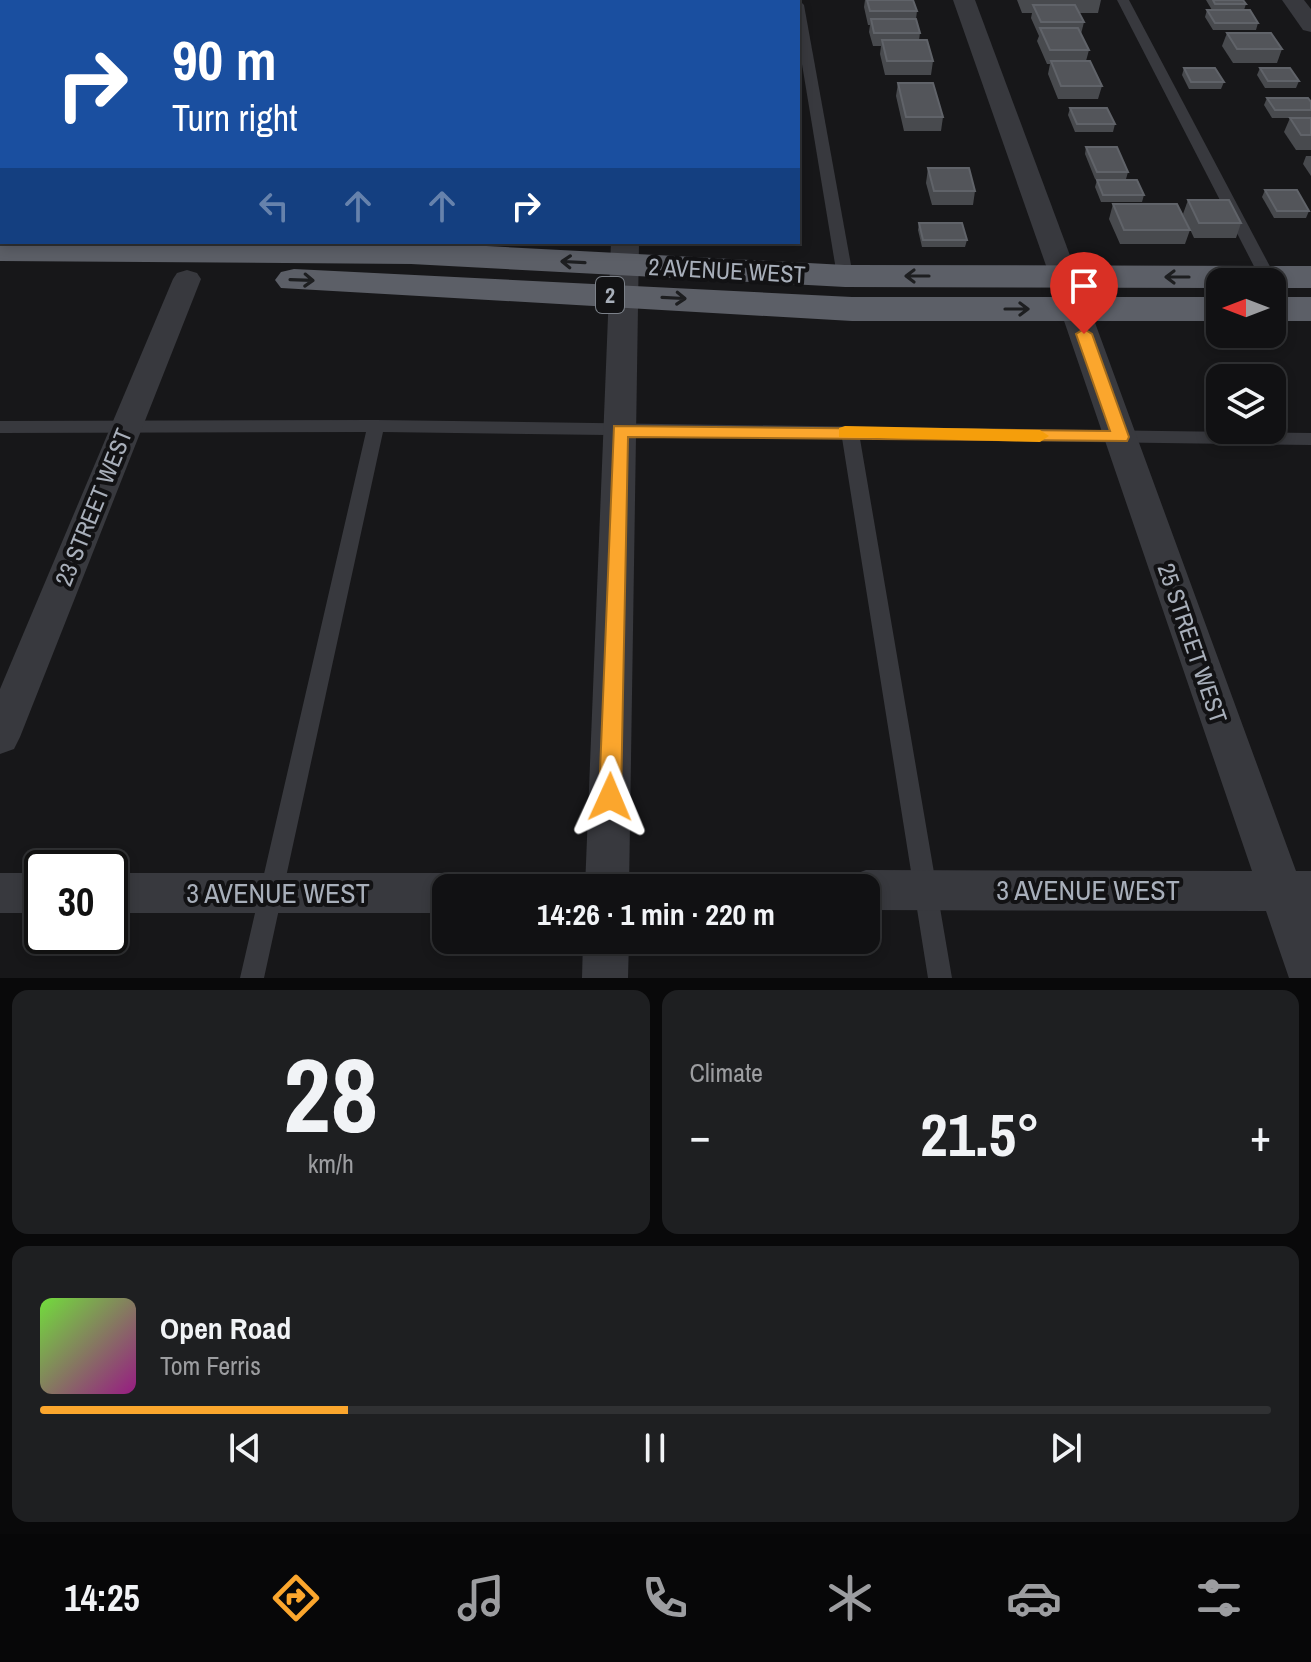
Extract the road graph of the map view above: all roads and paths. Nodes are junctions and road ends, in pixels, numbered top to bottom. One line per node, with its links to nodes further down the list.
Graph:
1 (964, 0): 14 (street, 25 STREET WEST)
2 (1123, 0): 9 (lane)
3 (1293, 0): 5 (street)
4 (800, 14): 10 (lane)
5 (1311, 25)
6 (0, 250): 7 (highway, 2 AVENUE WEST / 2)
7 (197, 257): 8 (highway, 2 AVENUE WEST / 2); 12 (highway, 2 AVENUE WEST / 2); 21 (street, 23 STREET WEST)
8 (624, 267): 10 (highway, 2 AVENUE WEST / 2); 14 (highway, 2 AVENUE WEST / 2, one-way to 14); 22 (street)
9 (1257, 268)
10 (845, 276): 14 (highway, 2 AVENUE WEST / 2, one-way to 10)
11 (1311, 277): 13 (highway, 2 AVENUE WEST / 2)
12 (0, 279)
13 (1286, 287)
14 (1070, 293): 15 (highway, 2 AVENUE WEST / 2, one-way to 14); 17 (highway, 2 AVENUE WEST / 2); 24 (street, 25 STREET WEST)
15 (1206, 293)
16 (1286, 299): 18 (highway, 2 AVENUE WEST / 2)
17 (1206, 308)
18 (1311, 309)
19 (376, 426): 21 (lane); 22 (lane); 34 (lane)
20 (0, 427): 21 (lane)
21 (125, 427): 26 (street, 23 STREET WEST)
22 (620, 431): 23 (lane); 27 (street)
23 (850, 432): 24 (lane); 28 (lane)
24 (1121, 437): 25 (lane); 30 (street, 25 STREET WEST)
25 (1311, 439)
26 (0, 737)
27 (607, 874)
28 (925, 889): 29 (street, 3 AVENUE WEST); 30 (street, 3 AVENUE WEST); 40 (lane)
29 (880, 890)
30 (1296, 891): 37 (street, 25 STREET WEST)
31 (0, 893): 32 (street)
32 (24, 893)
33 (128, 893): 34 (street, 3 AVENUE WEST)
34 (271, 893): 35 (street, 3 AVENUE WEST); 38 (lane)
35 (432, 893)
36 (606, 954): 39 (street)
37 (1311, 976)
38 (252, 978)
39 (605, 978)
40 (940, 978)

